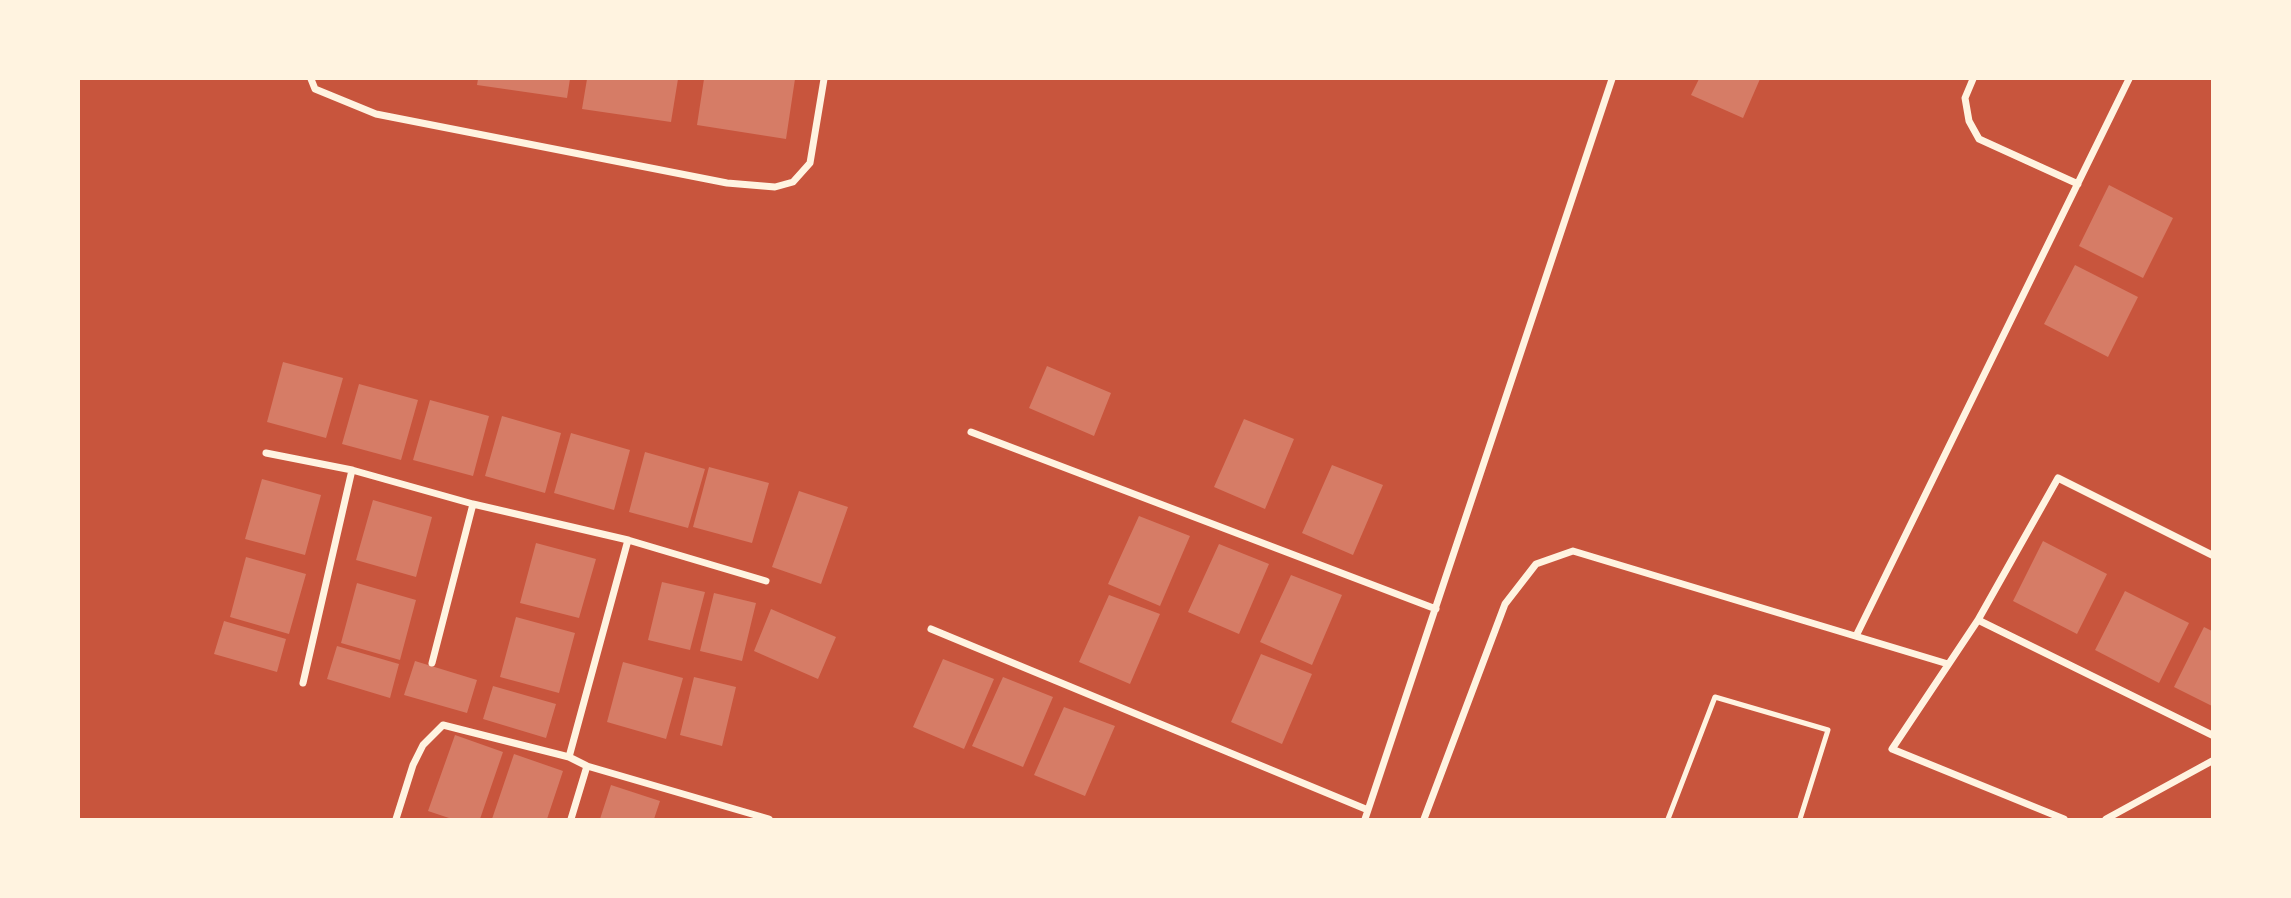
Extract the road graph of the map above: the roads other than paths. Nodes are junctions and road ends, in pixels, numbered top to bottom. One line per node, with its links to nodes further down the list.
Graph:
1 (311, 79): 2 (street)
2 (824, 79)
3 (1612, 79): 14 (street)
4 (1973, 79): 6 (street)
5 (2129, 79): 6 (street)
6 (2078, 184): 17 (street)
7 (971, 432): 14 (street)
8 (266, 453): 9 (street)
9 (352, 470): 10 (street); 20 (street)
10 (472, 504): 11 (street); 18 (street)
11 (628, 540): 13 (street); 22 (street)
12 (2212, 555): 15 (street)
13 (766, 581)
14 (1436, 609): 25 (street)
15 (1978, 620): 19 (street); 21 (street)
16 (931, 629): 25 (street)
17 (1856, 636): 19 (street); 30 (street)
18 (432, 663)
19 (1948, 664): 33 (street)
20 (303, 683)
21 (2212, 735)
22 (569, 757): 24 (street); 26 (street)
23 (2212, 761): 34 (street)
24 (587, 766): 27 (street); 28 (street)
25 (1368, 810): 29 (street)
26 (396, 819)
27 (571, 819)
28 (769, 819)
29 (1365, 819)
30 (1424, 819)
31 (1668, 819): 32 (lane)
32 (1800, 819)
33 (2064, 819)
34 (2106, 819)

